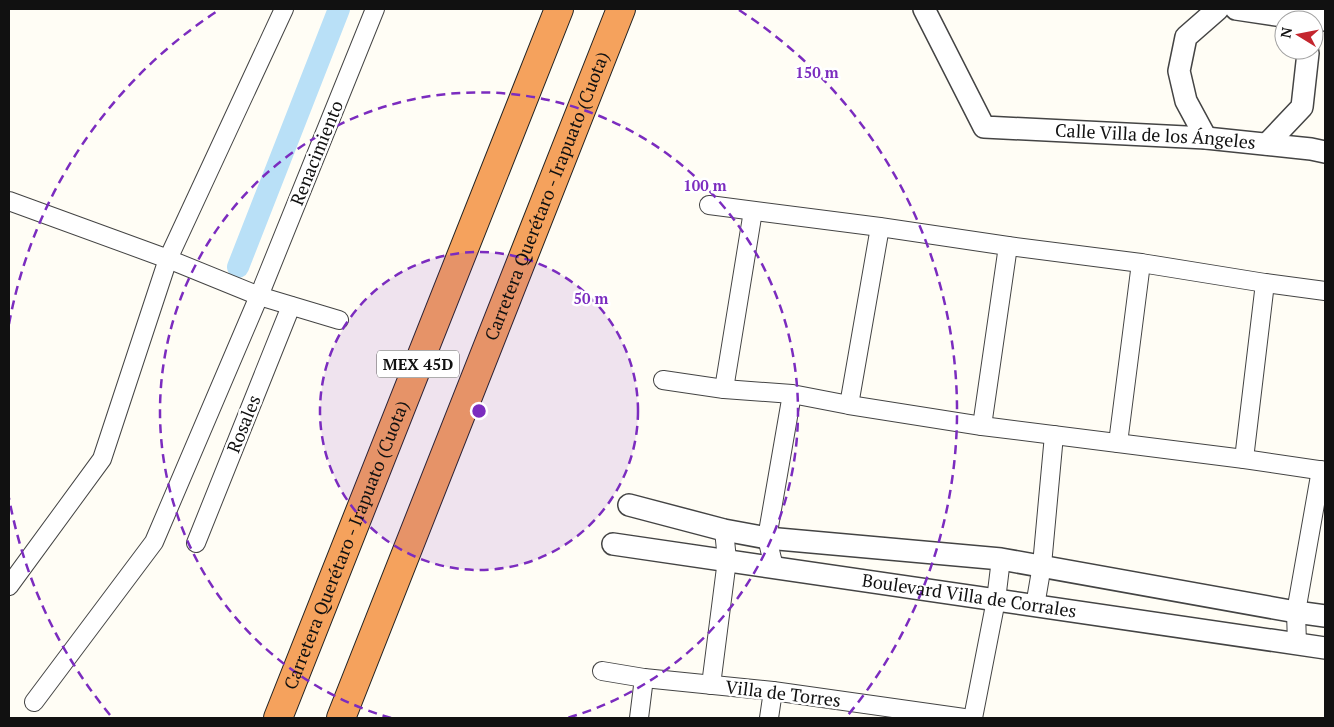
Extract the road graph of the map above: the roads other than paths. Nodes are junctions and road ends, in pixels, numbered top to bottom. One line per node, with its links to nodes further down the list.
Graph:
1 (284, 9): 18 (street)
2 (375, 9): 22 (street, Renacimiento)
3 (559, 9): 56 (highway, Carretera Querétaro - Irapuato (Cuota) / MEX 45D)
4 (621, 9): 57 (highway, Carretera Querétaro - Irapuato (Cuota) / MEX 45D)
5 (924, 9): 10 (street, Calle Villa de los Ángeles)
6 (1218, 9): 10 (street)
7 (1246, 9): 8 (street)
8 (1274, 15)
9 (1307, 60): 11 (street)
10 (1206, 138): 11 (street, Calle Villa de los Ángeles)
11 (1267, 144): 12 (street, Calle Villa de los Ángeles)
12 (1325, 152)
13 (9, 202): 18 (street)
14 (709, 205): 15 (street)
15 (753, 210): 16 (street); 26 (street)
16 (880, 227): 17 (street); 28 (street)
17 (1008, 246): 19 (street); 29 (street)
18 (168, 259): 22 (street); 43 (street)
19 (1141, 263): 20 (street); 31 (street)
20 (1265, 283): 21 (street); 32 (street)
21 (1325, 290)
22 (259, 296): 23 (street); 54 (street, Renacimiento)
23 (291, 306): 24 (street); 37 (street, Rosales)
24 (339, 320)
25 (663, 380): 26 (street)
26 (724, 389): 27 (street)
27 (792, 394): 28 (street); 36 (street)
28 (848, 405): 29 (street)
29 (982, 426): 30 (street)
30 (1054, 435): 31 (street); 41 (street)
31 (1118, 444): 32 (street)
32 (1244, 458): 33 (street)
33 (1323, 470): 46 (street)
34 (629, 505): 35 (street, Boulevard Villa de Corrales)
35 (724, 530): 36 (street, Boulevard Villa de Corrales); 40 (street)
36 (767, 538): 39 (street, Boulevard Villa de Corrales); 42 (street)
37 (196, 543)
38 (613, 544): 40 (street, Boulevard Villa de Corrales)
39 (1001, 558): 41 (street, Boulevard Villa de Corrales); 44 (street)
40 (726, 560): 42 (street, Boulevard Villa de Corrales); 52 (street)
41 (1042, 565): 45 (street); 46 (street, Boulevard Villa de Corrales)
42 (774, 568): 44 (street, Boulevard Villa de Corrales)
43 (9, 586)
44 (996, 600): 45 (street, Boulevard Villa de Corrales); 61 (street)
45 (1036, 606): 48 (street, Boulevard Villa de Corrales)
46 (1296, 612): 47 (street, Boulevard Villa de Corrales); 48 (street)
47 (1325, 616)
48 (1297, 644): 49 (street, Boulevard Villa de Corrales)
49 (1325, 648)
50 (602, 671): 51 (street, Villa de Torres)
51 (644, 678): 52 (street, Villa de Torres); 58 (street)
52 (711, 685): 53 (street, Villa de Torres)
53 (773, 691): 55 (street, Villa de Torres); 59 (street)
54 (34, 702)
55 (900, 714): 60 (street, Villa de Torres)
56 (278, 718)
57 (341, 718)
58 (639, 718)
59 (769, 718)
60 (964, 718)
61 (973, 718)

